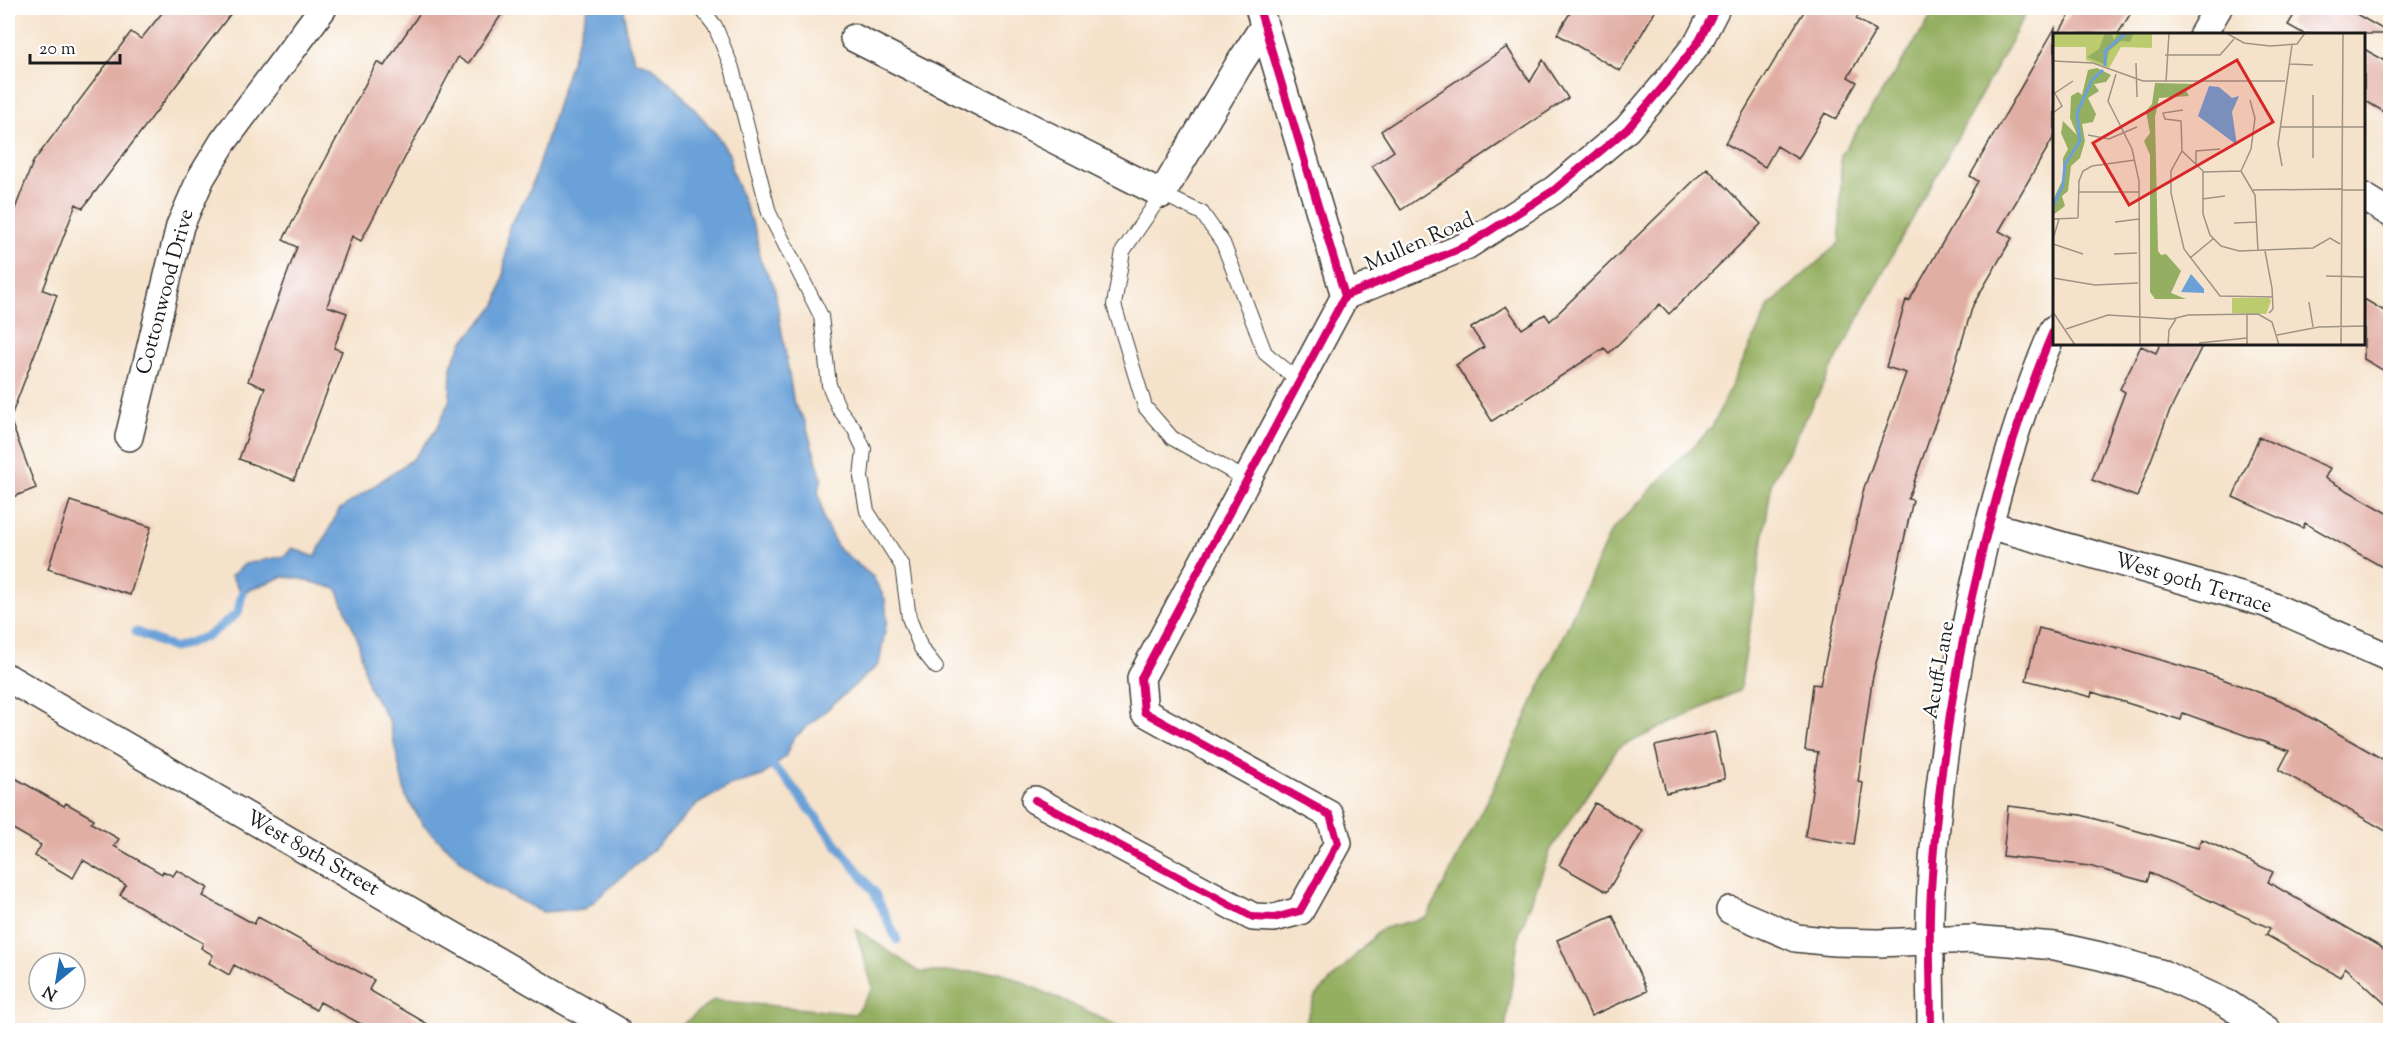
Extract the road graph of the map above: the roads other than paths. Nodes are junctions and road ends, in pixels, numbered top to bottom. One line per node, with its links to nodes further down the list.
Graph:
1 (323, 8): 14 (street, Cottonwood Drive)
2 (701, 8): 18 (lane)
3 (1716, 8): 11 (street, Mullen Road)
4 (2218, 8): 6 (street)
5 (1262, 17): 8 (street); 11 (street, Mullen Road)
6 (2204, 33)
7 (854, 38): 8 (street)
8 (1162, 194): 13 (lane); 15 (lane)
9 (2365, 198): 10 (street)
10 (2391, 213)
11 (1344, 296): 13 (street)
12 (2053, 333): 16 (street, Acuff Lane)
13 (1299, 381): 15 (street)
14 (129, 437)
15 (1247, 480): 20 (street)
16 (1989, 525): 17 (street, West 90th Terrace); 22 (street, Acuff Lane)
17 (2391, 658)
18 (936, 667)
19 (8, 678): 23 (street, West 89th Street)
20 (1035, 800)
21 (1730, 910): 22 (street)
22 (1931, 941): 24 (street, Acuff Lane); 25 (street)
23 (616, 1030)
24 (1931, 1030)
25 (2267, 1030)

